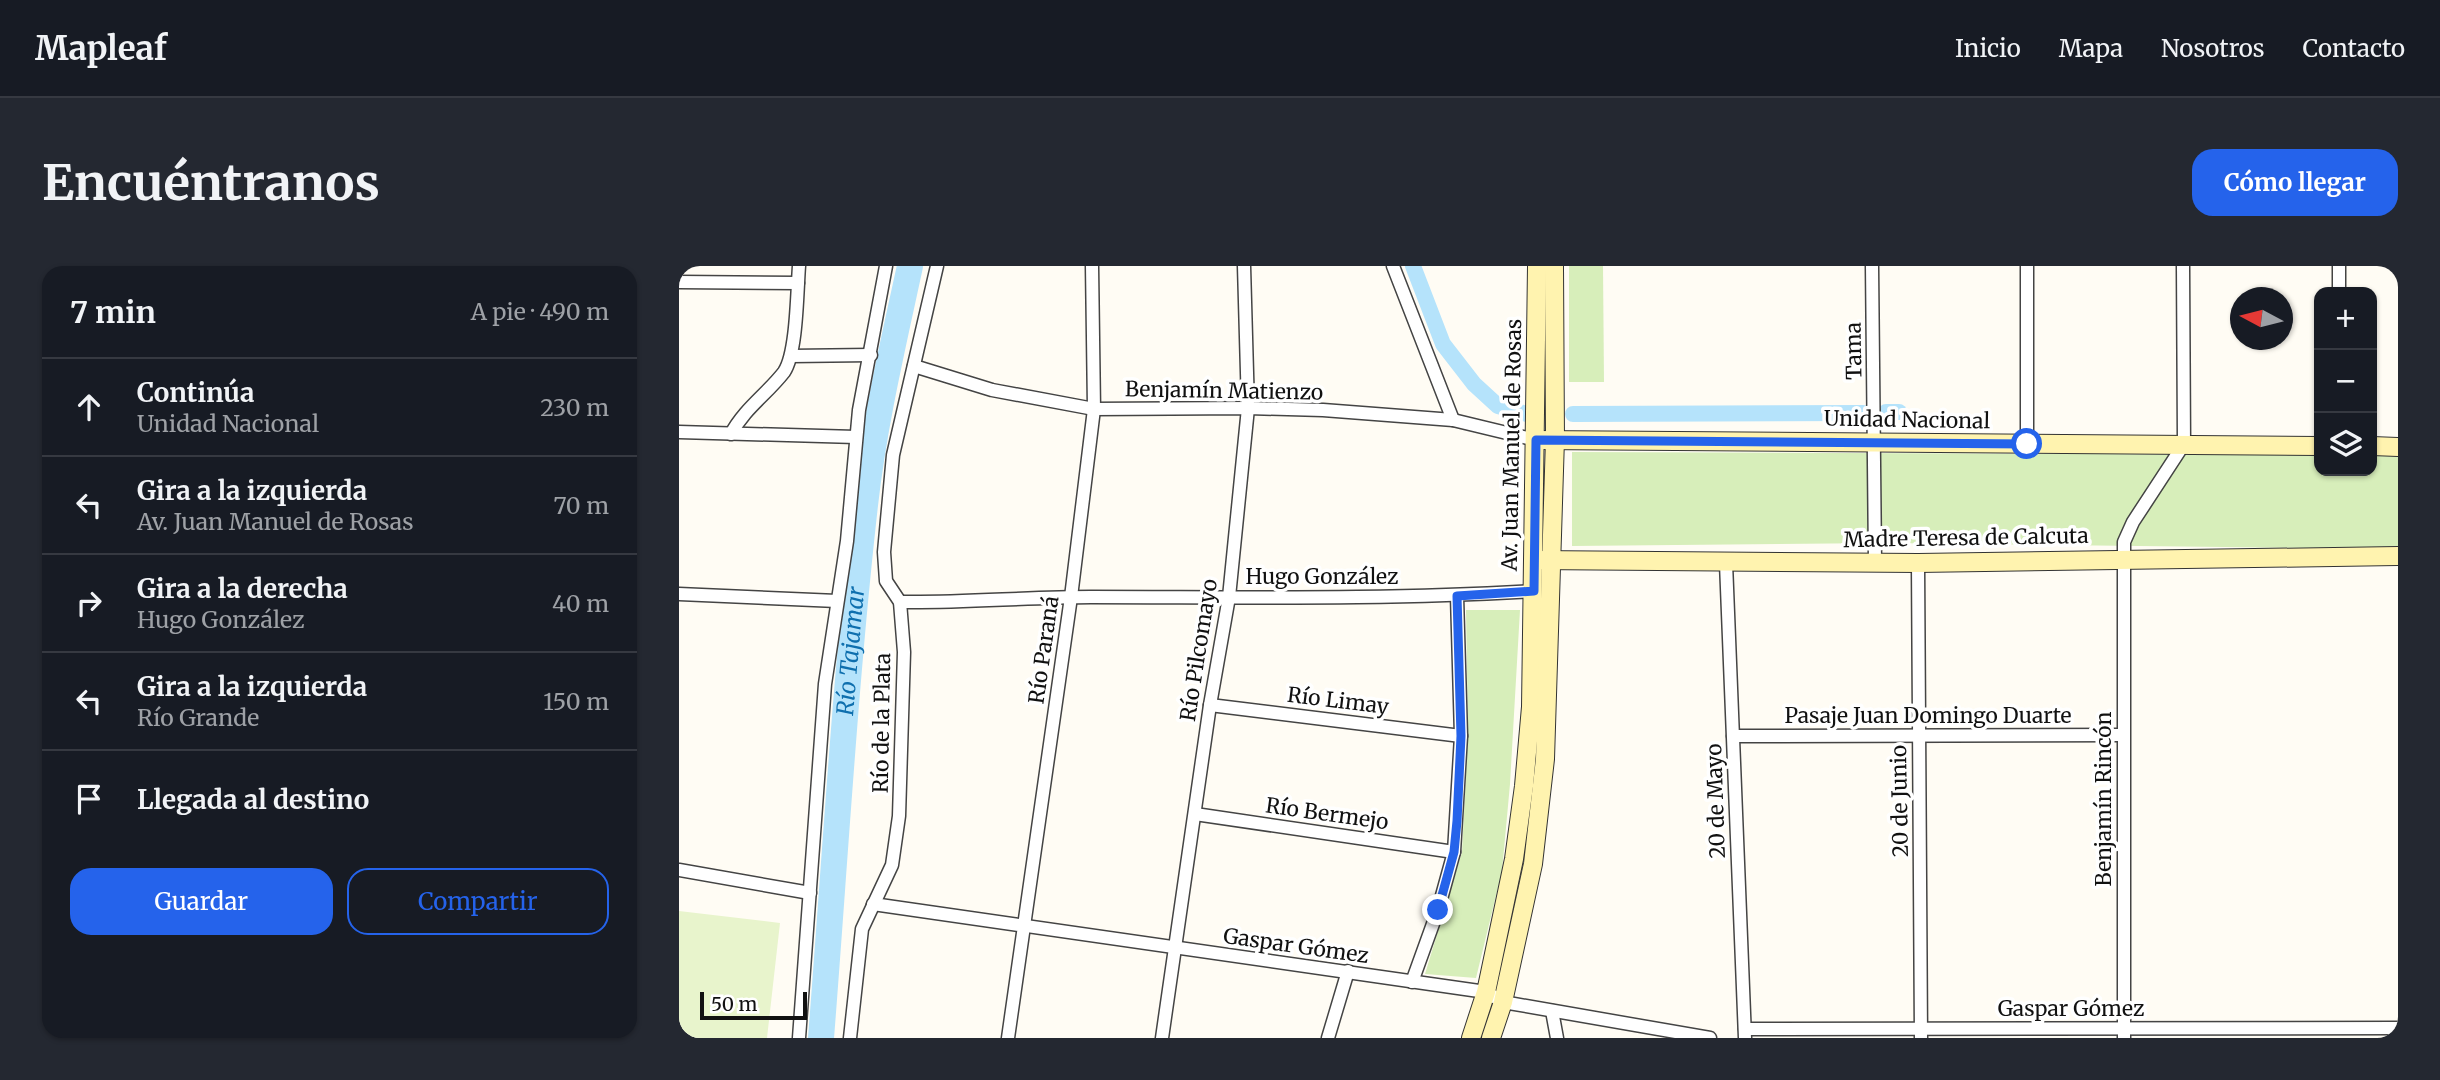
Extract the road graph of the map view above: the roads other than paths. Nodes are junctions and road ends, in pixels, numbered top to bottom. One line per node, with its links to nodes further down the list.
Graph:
1 (799, 266): 14 (street)
2 (886, 266): 16 (street)
3 (937, 266): 18 (street, Río de la Plata)
4 (1092, 266): 20 (street, Río Paraná)
5 (1244, 266): 19 (street, Río Pilcomayo)
6 (1392, 266): 21 (street)
7 (1537, 266): 26 (street, Av. Juan Manuel de Rosas)
8 (1554, 266): 25 (street, Av. Juan Manuel de Rosas)
9 (1872, 266): 27 (street, Tama)
10 (2027, 266): 28 (street)
11 (2183, 266): 29 (street)
12 (2339, 266): 15 (street)
13 (679, 282): 14 (street)
14 (798, 284): 17 (street)
15 (2339, 287)
16 (871, 355): 17 (street); 24 (street)
17 (792, 356): 23 (street)
18 (914, 366): 20 (street, Benjamín Matienzo); 45 (street, Río de la Plata)
19 (1248, 408): 20 (street, Benjamín Matienzo); 21 (street, Benjamín Matienzo); 43 (street, Río Pilcomayo)
20 (1094, 409): 42 (street, Río Paraná)
21 (1453, 419): 26 (street, Benjamín Matienzo)
22 (679, 432): 23 (street)
23 (731, 433): 24 (street)
24 (856, 438): 44 (street)
25 (1555, 439): 26 (street, Unidad Nacional); 27 (street, Unidad Nacional); 35 (street, Av. Juan Manuel de Rosas)
26 (1536, 440): 35 (street, Av. Juan Manuel de Rosas)
27 (1875, 442): 28 (street, Unidad Nacional); 36 (street, Tama)
28 (2027, 444): 29 (street, Unidad Nacional)
29 (2184, 444): 30 (street, Unidad Nacional); 34 (street, Benjamín Rincón)
30 (2314, 446)
31 (2377, 446): 32 (street)
32 (2398, 447)
33 (2398, 556): 34 (street, Madre Teresa de Calcuta)
34 (2123, 559): 38 (street, Madre Teresa de Calcuta); 48 (street, Benjamín Rincón)
35 (1543, 560): 37 (street, Madre Teresa de Calcuta); 39 (street, Av. Juan Manuel de Rosas); 61 (street, Av. Juan Manuel de Rosas)
36 (1875, 562): 37 (street, Madre Teresa de Calcuta); 38 (street, Madre Teresa de Calcuta)
37 (1726, 563): 50 (street, 20 de Mayo)
38 (1918, 563): 47 (street, 20 de Junio)
39 (1534, 591): 41 (street, Hugo González); 60 (street, Av. Juan Manuel de Rosas)
40 (679, 594): 44 (street)
41 (1457, 596): 43 (street, Hugo González); 49 (street)
42 (1071, 597): 43 (street, Hugo González); 45 (street, Hugo González); 56 (street, Río Paraná)
43 (1229, 597): 46 (street, Río Pilcomayo)
44 (837, 601): 54 (street)
45 (900, 602): 55 (street, Río de la Plata)
46 (1210, 705): 49 (street, Río Limay); 51 (street, Río Pilcomayo)
47 (1919, 735): 48 (street, Pasaje Juan Domingo Duarte); 50 (street, Pasaje Juan Domingo Duarte); 65 (street, 20 de Junio)
48 (2123, 735): 66 (street, Benjamín Rincón)
49 (1461, 736): 52 (street)
50 (1733, 736): 64 (street, 20 de Mayo)
51 (1195, 814): 52 (street, Río Bermejo); 57 (street, Río Pilcomayo)
52 (1454, 852): 59 (street)
53 (679, 870): 54 (street)
54 (810, 893): 67 (street)
55 (873, 904): 56 (street, Gaspar Gómez); 68 (street, Río de la Plata)
56 (1025, 927): 57 (street, Gaspar Gómez); 69 (street, Río Paraná)
57 (1177, 949): 58 (street, Gaspar Gómez); 70 (street, Río Pilcomayo)
58 (1348, 971): 59 (street, Gaspar Gómez); 71 (street)
59 (1412, 982): 60 (street, Gaspar Gómez)
60 (1486, 992): 61 (street, Gaspar Gómez); 72 (street, Av. Juan Manuel de Rosas)
61 (1503, 1002): 62 (street, Gaspar Gómez); 73 (street, Av. Juan Manuel de Rosas)
62 (1552, 1011): 74 (street); 75 (street, Gaspar Gómez)
63 (2398, 1028): 66 (street, Gaspar Gómez)
64 (1745, 1033): 65 (street, Gaspar Gómez)
65 (1921, 1033): 66 (street, Gaspar Gómez)
66 (2124, 1033)
67 (799, 1038)
68 (850, 1038)
69 (1008, 1038)
70 (1163, 1038)
71 (1328, 1038)
72 (1471, 1038)
73 (1491, 1038)
74 (1557, 1038)
75 (1710, 1038)

